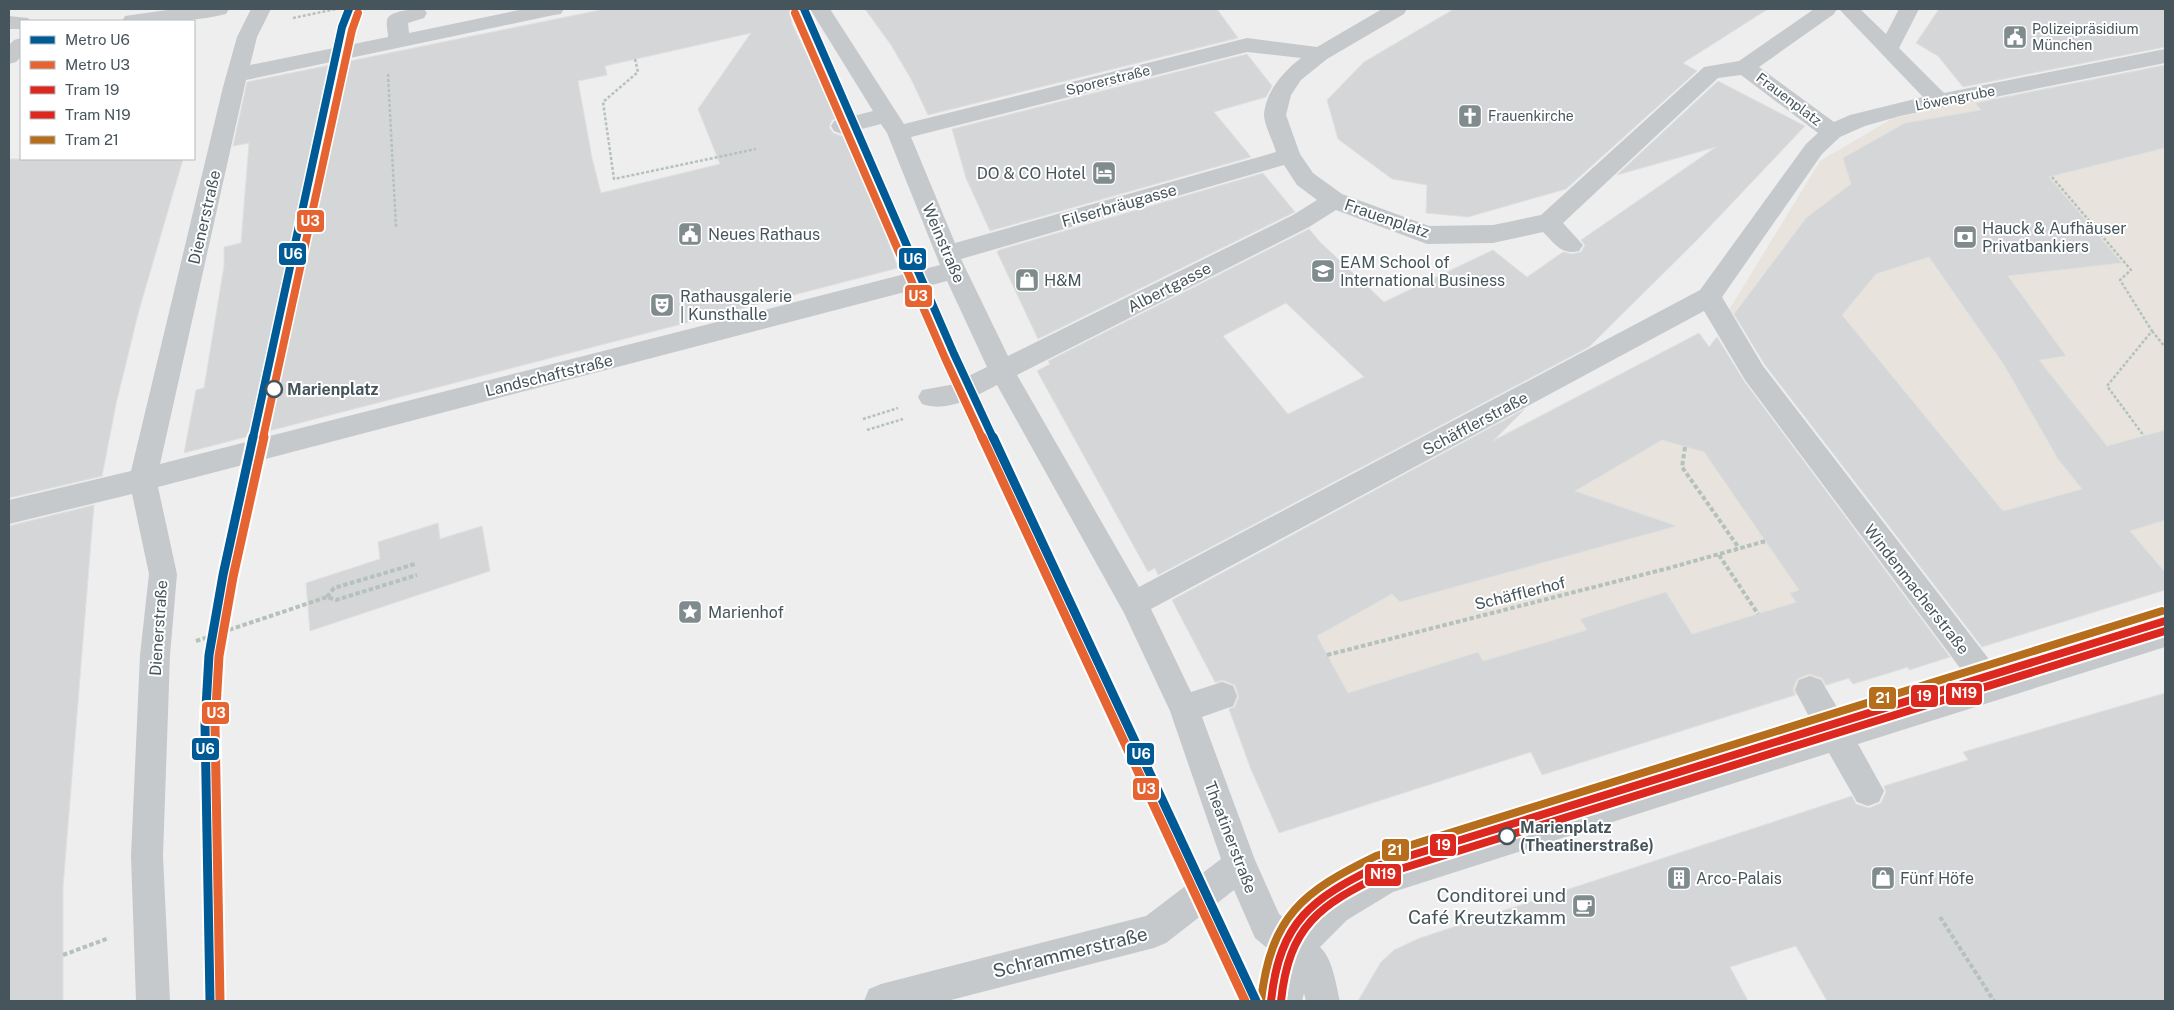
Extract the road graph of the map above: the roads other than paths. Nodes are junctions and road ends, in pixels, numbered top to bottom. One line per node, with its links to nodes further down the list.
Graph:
1 (219, 9): 9 (street)
2 (262, 9): 19 (street)
3 (554, 9): 13 (street)
4 (1397, 9): 16 (street, Frauenplatz)
5 (1827, 9): 18 (street, Frauenplatz)
6 (1849, 9): 15 (street)
7 (1909, 9): 15 (street)
8 (828, 10): 21 (street, Weinstraße)
9 (166, 16): 11 (street)
10 (413, 17): 13 (street)
11 (139, 20)
12 (1234, 26): 14 (street)
13 (399, 41): 19 (street)
14 (1247, 45): 16 (street, Sporerstraße); 21 (street, Sporerstraße)
15 (1888, 48): 20 (street)
16 (1320, 54): 24 (street, Frauenplatz)
17 (2165, 56): 20 (street, Löwengrube)
18 (1745, 66): 23 (street, Frauenplatz); 27 (street, Frauenplatz)
19 (236, 81): 33 (street, Dienerstraße)
20 (1940, 101): 23 (street, Löwengrube)
21 (893, 124): 22 (street); 29 (street, Weinstraße)
22 (842, 126)
23 (1832, 132): 26 (street, Löwengrube)
24 (1289, 156): 25 (street, Frauenplatz); 29 (street, Filserbräugasse)
25 (1334, 200): 27 (street, Frauenplatz); 31 (street, Albertgasse)
26 (1779, 200): 30 (street, Schäfflerstraße)
27 (1548, 222): 28 (street)
28 (1571, 245)
29 (951, 262): 31 (street, Weinstraße); 33 (street, Landschaftstraße)
30 (1709, 297): 35 (street, Schäfflerstraße); 37 (street, Windenmacherstraße)
31 (1002, 372): 32 (street); 35 (street, Weinstraße)
32 (940, 400)
33 (143, 480): 34 (street, Landschaftstraße); 45 (street, Dienerstraße)
34 (9, 512)
35 (1134, 604): 40 (street, Theatinerstraße)
36 (2165, 634): 37 (street)
37 (1992, 687): 41 (street)
38 (1810, 690): 41 (street)
39 (1222, 696): 40 (street)
40 (1184, 708): 43 (street, Theatinerstraße)
41 (1836, 736): 42 (street); 44 (street)
42 (1868, 791)
43 (1240, 865): 44 (street, Theatinerstraße); 46 (street, Schrammerstraße)
44 (1298, 952): 47 (street); 48 (street, Theatinerstraße)
45 (152, 1001)
46 (881, 1001)
47 (1286, 1001)
48 (1323, 1001)

